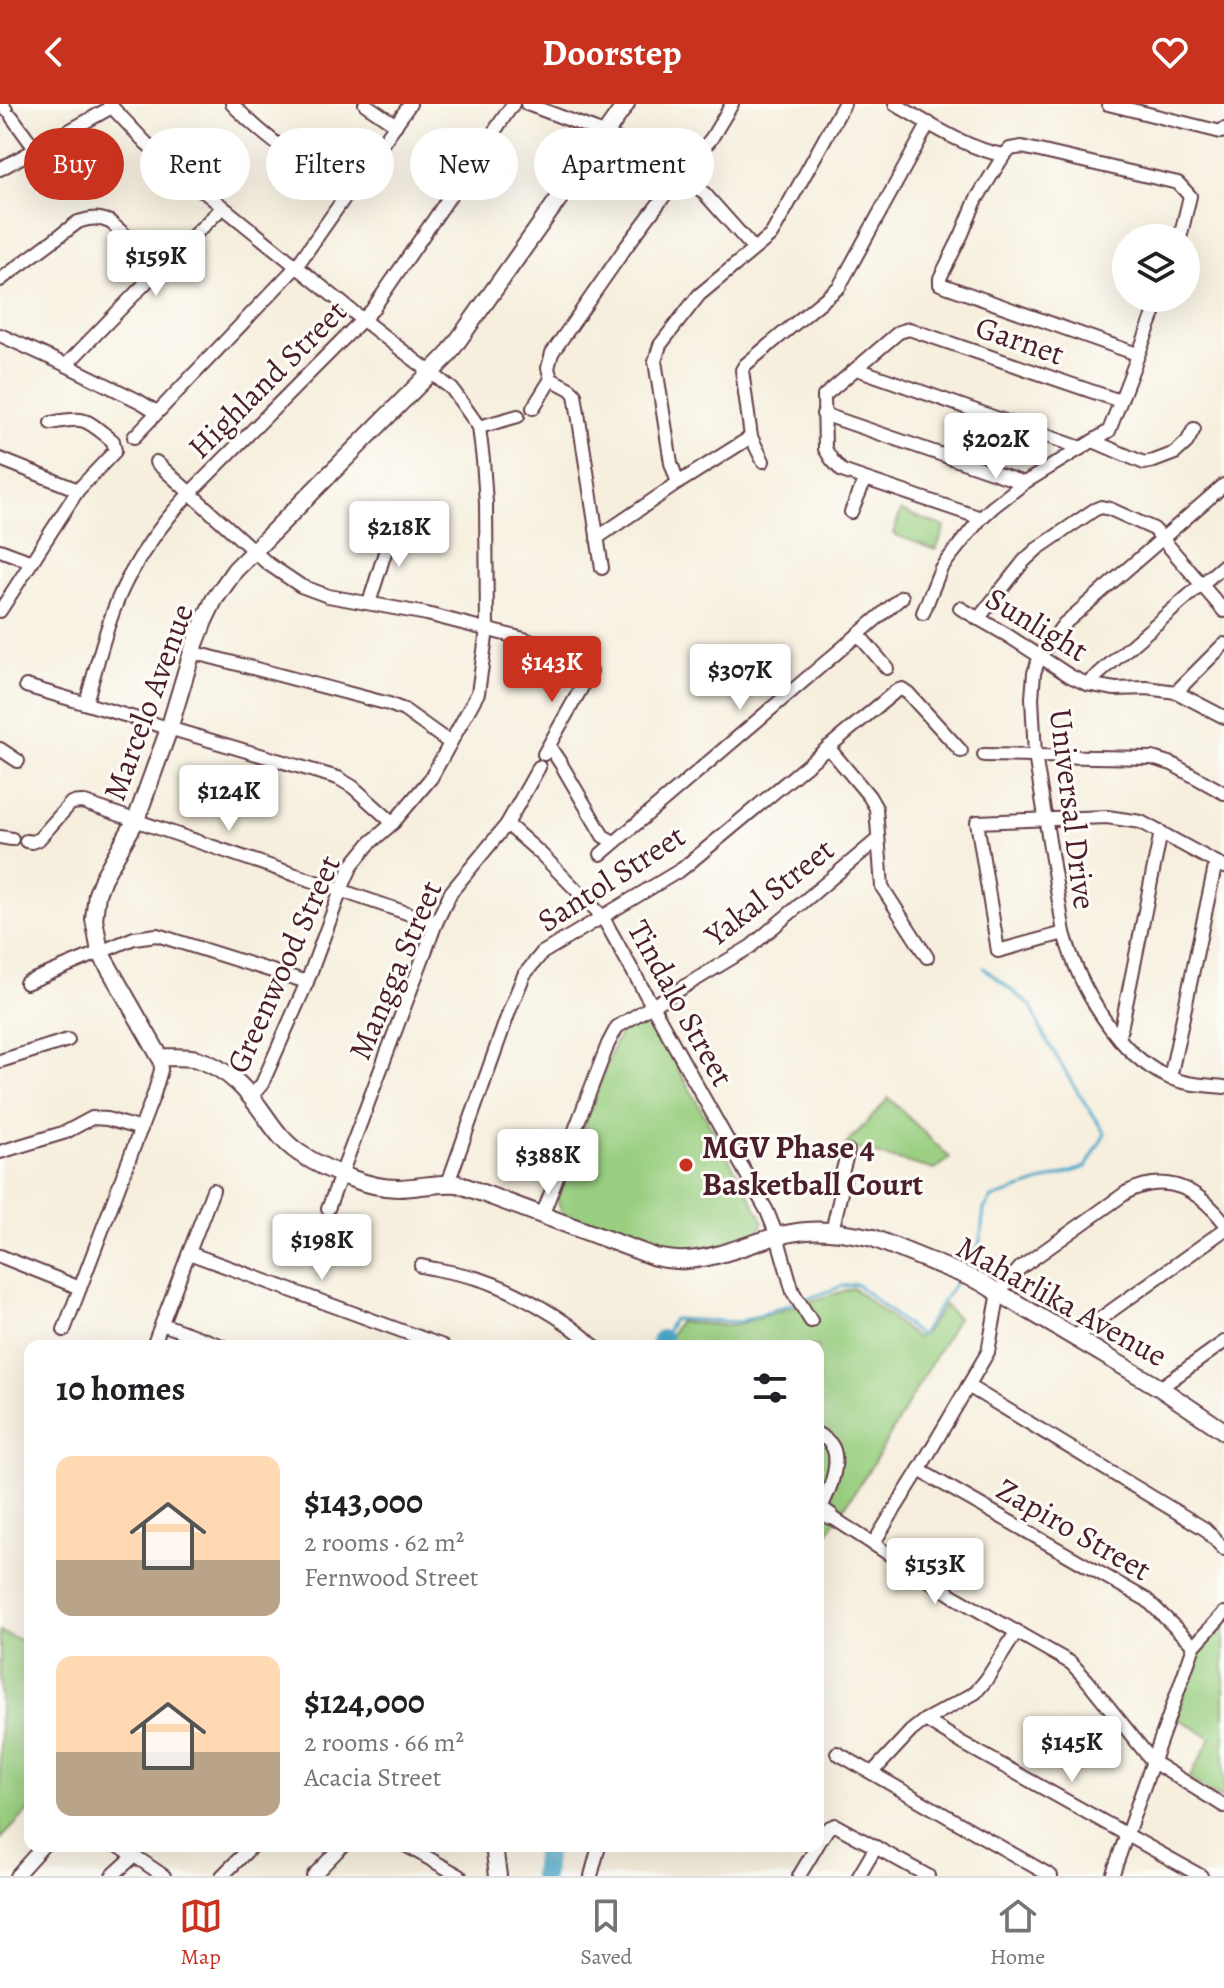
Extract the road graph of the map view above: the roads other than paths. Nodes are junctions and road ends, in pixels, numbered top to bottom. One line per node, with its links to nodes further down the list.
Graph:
1 (232, 104): 22 (street)
2 (365, 104): 14 (street)
3 (410, 104): 14 (street)
4 (513, 104): 37 (street, Highland Street)
5 (527, 104): 17 (street)
6 (626, 104): 18 (street, Marcelo Avenue)
7 (732, 104): 21 (street)
8 (844, 104): 32 (street)
9 (895, 104): 13 (street)
10 (1108, 104): 19 (street)
11 (111, 106): 15 (street); 30 (street)
12 (7, 110): 20 (street)
13 (929, 123): 23 (street); 53 (street)
14 (396, 125): 16 (street)
15 (74, 128)
16 (394, 128)
17 (591, 128)
18 (608, 128)
19 (1222, 130)
20 (24, 133)
21 (714, 134)
22 (266, 135)
23 (1004, 155): 31 (street); 39 (street)
24 (24, 156): 25 (street)
25 (0, 169)
26 (343, 200): 34 (street)
27 (557, 200): 42 (street, Marcelo Avenue)
28 (661, 200): 43 (street)
29 (709, 200): 32 (street)
30 (222, 208): 33 (street); 34 (street)
31 (1183, 224)
32 (754, 249): 60 (street)
33 (162, 266): 35 (street); 40 (street)
34 (296, 267): 37 (street); 46 (street)
35 (0, 280)
36 (1154, 312): 39 (street)
37 (363, 320): 42 (street); 64 (street, Highland Street)
38 (0, 335): 40 (street)
39 (1137, 354): 44 (street)
40 (66, 365): 46 (street)
41 (857, 369): 44 (street, Garnet); 47 (street); 55 (street)
42 (431, 372): 50 (street); 71 (street, Marcelo Avenue)
43 (551, 379): 45 (street); 69 (street)
44 (1120, 401): 54 (street)
45 (533, 408)
46 (157, 412): 52 (street)
47 (823, 414): 59 (street); 61 (street)
48 (518, 416): 50 (street)
49 (51, 423): 63 (street)
50 (479, 427): 83 (street, Greenwood Street)
51 (1194, 429): 54 (street)
52 (134, 437)
53 (751, 437): 57 (street); 60 (street)
54 (1093, 441): 55 (street)
55 (1081, 448): 61 (street)
56 (0, 459): 63 (street)
57 (763, 461)
58 (156, 462): 64 (street)
59 (865, 480): 65 (street); 66 (street)
60 (678, 483): 69 (street)
61 (1024, 483): 66 (street)
62 (1224, 485): 68 (street, Universal Drive)
63 (78, 490): 72 (street)
64 (190, 493): 71 (street); 93 (street, Highland Street)
65 (851, 512)
66 (981, 518): 81 (street)
67 (394, 524): 77 (street)
68 (1162, 537): 75 (street); 82 (street); 87 (street, Universal Drive)
69 (597, 538): 74 (street)
70 (0, 550): 72 (street)
71 (254, 551): 77 (street); 86 (street, Marcelo Avenue)
72 (32, 562): 79 (street)
73 (1224, 565): 75 (street)
74 (602, 568)
75 (1201, 584): 80 (street); 90 (street)
76 (902, 597): 84 (street)
77 (369, 603): 83 (street)
78 (960, 608): 82 (street, Sunlight)
79 (0, 611)
80 (1224, 611)
81 (923, 613)
82 (978, 619): 87 (street, Sunlight)
83 (487, 630): 96 (street, Greenwood Street); 102 (street, Mangga Street)
84 (858, 634): 89 (street); 112 (street)
85 (1224, 644): 88 (street)
86 (192, 652): 95 (street, Marcelo Avenue); 96 (street)
87 (1040, 656): 90 (street, Sunlight); 101 (street, Universal Drive)
88 (1218, 659): 92 (street)
89 (887, 668)
90 (1087, 684): 92 (street, Sunlight)
91 (26, 686): 93 (street)
92 (1176, 692): 94 (street, Sunlight)
93 (86, 702): 95 (street)
94 (1224, 717)
95 (169, 729): 106 (street, Marcelo Avenue); 107 (street)
96 (450, 743): 107 (street, Greenwood Street)
97 (828, 747): 99 (street, Santol Street); 110 (street); 116 (street, Santol Street)
98 (0, 749): 103 (street)
99 (961, 751)
100 (984, 755): 101 (street)
101 (1035, 755): 104 (street); 105 (street, Universal Drive)
102 (544, 756): 108 (street, Mangga Street); 112 (street)
103 (18, 761)
104 (1224, 793)
105 (1045, 819): 109 (street); 118 (street, Universal Drive); 118 (street)
106 (136, 820): 111 (street); 115 (street); 119 (street, Marcelo Avenue)
107 (393, 823): 115 (street, Greenwood Street)
108 (507, 824): 116 (street, Tindalo Street); 117 (street, Mangga Street)
109 (1161, 832): 114 (street); 124 (street)
110 (878, 839): 120 (street); 123 (street, Yakal Street)
111 (26, 841)
112 (614, 842): 113 (street)
113 (601, 854)
114 (1220, 864): 128 (street)
115 (341, 890): 117 (street); 121 (street, Greenwood Street)
116 (602, 916): 123 (street, Tindalo Street); 135 (street, Santol Street)
117 (436, 923): 134 (street, Mangga Street)
118 (1064, 933): 124 (street, Universal Drive)
119 (100, 952): 121 (street); 122 (street); 126 (street, Marcelo Avenue)
120 (927, 957)
121 (307, 982): 130 (street, Greenwood Street)
122 (26, 983)
123 (652, 1005): 138 (street, Yakal Street); 142 (street, Tindalo Street)
124 (1119, 1039): 128 (street, Universal Drive)
125 (68, 1040): 127 (street)
126 (160, 1057): 130 (street, Maharlika Avenue); 131 (street)
127 (0, 1061)
128 (1170, 1078): 129 (street, Universal Drive)
129 (1224, 1087)
130 (251, 1097): 134 (street, Maharlika Avenue)
131 (141, 1129): 132 (street); 146 (street)
132 (0, 1152)
133 (851, 1152): 141 (street)
134 (341, 1173): 135 (street, Maharlika Avenue); 137 (street, Mangga Street)
135 (448, 1183): 138 (street, Maharlika Avenue)
136 (213, 1190): 143 (street)
137 (328, 1209)
138 (542, 1216): 142 (street, Maharlika Avenue)
139 (1224, 1222): 147 (street)
140 (1224, 1230): 151 (street)
141 (832, 1231): 142 (street, Maharlika Avenue); 147 (street, Maharlika Avenue)
142 (777, 1236): 148 (street, Tindalo Street)
143 (189, 1253): 149 (street); 154 (street)
144 (0, 1256): 146 (street)
145 (421, 1266): 155 (street)
146 (80, 1288): 150 (street)
147 (999, 1292): 151 (street, Maharlika Avenue); 157 (street)
148 (811, 1321)
149 (162, 1324): 152 (street); 153 (street)
150 (64, 1330)
151 (1076, 1336): 158 (street, Maharlika Avenue)
152 (155, 1340)
153 (206, 1340)
154 (427, 1340)
155 (588, 1340)
156 (1224, 1342): 158 (street)
157 (968, 1386): 161 (street); 165 (street)
158 (1160, 1388): 159 (street, Maharlika Avenue)
159 (1224, 1431)
160 (824, 1438): 162 (street)
161 (919, 1470): 164 (street); 168 (street, Zapiro Street)
162 (824, 1509)
163 (824, 1513): 164 (street)
164 (873, 1544): 167 (street)
165 (1224, 1549)
166 (1224, 1613): 168 (street)
167 (1017, 1631): 169 (street); 171 (street)
168 (1194, 1646): 171 (street)
169 (925, 1720): 172 (street); 175 (street)
170 (837, 1753): 172 (street)
171 (1153, 1762): 173 (street); 175 (street)
172 (872, 1773): 197 (street)
173 (1224, 1806)
174 (824, 1834): 176 (street)
175 (1126, 1835): 198 (street); 199 (street)
176 (876, 1847): 186 (street); 196 (street)
177 (38, 1852): 187 (street)
178 (128, 1852): 185 (street)
179 (246, 1852): 190 (street)
180 (336, 1852): 191 (street)
181 (418, 1852): 192 (street)
182 (495, 1852): 193 (street)
183 (595, 1852): 194 (street)
184 (813, 1852): 195 (street)
185 (134, 1856): 188 (street); 189 (street)
186 (924, 1875)
187 (16, 1876)
188 (112, 1876)
189 (164, 1876)
190 (222, 1876)
191 (313, 1876)
192 (460, 1876)
193 (498, 1876)
194 (591, 1876)
195 (799, 1876)
196 (859, 1876)
197 (1051, 1876)
198 (1112, 1876)
199 (1201, 1876)

